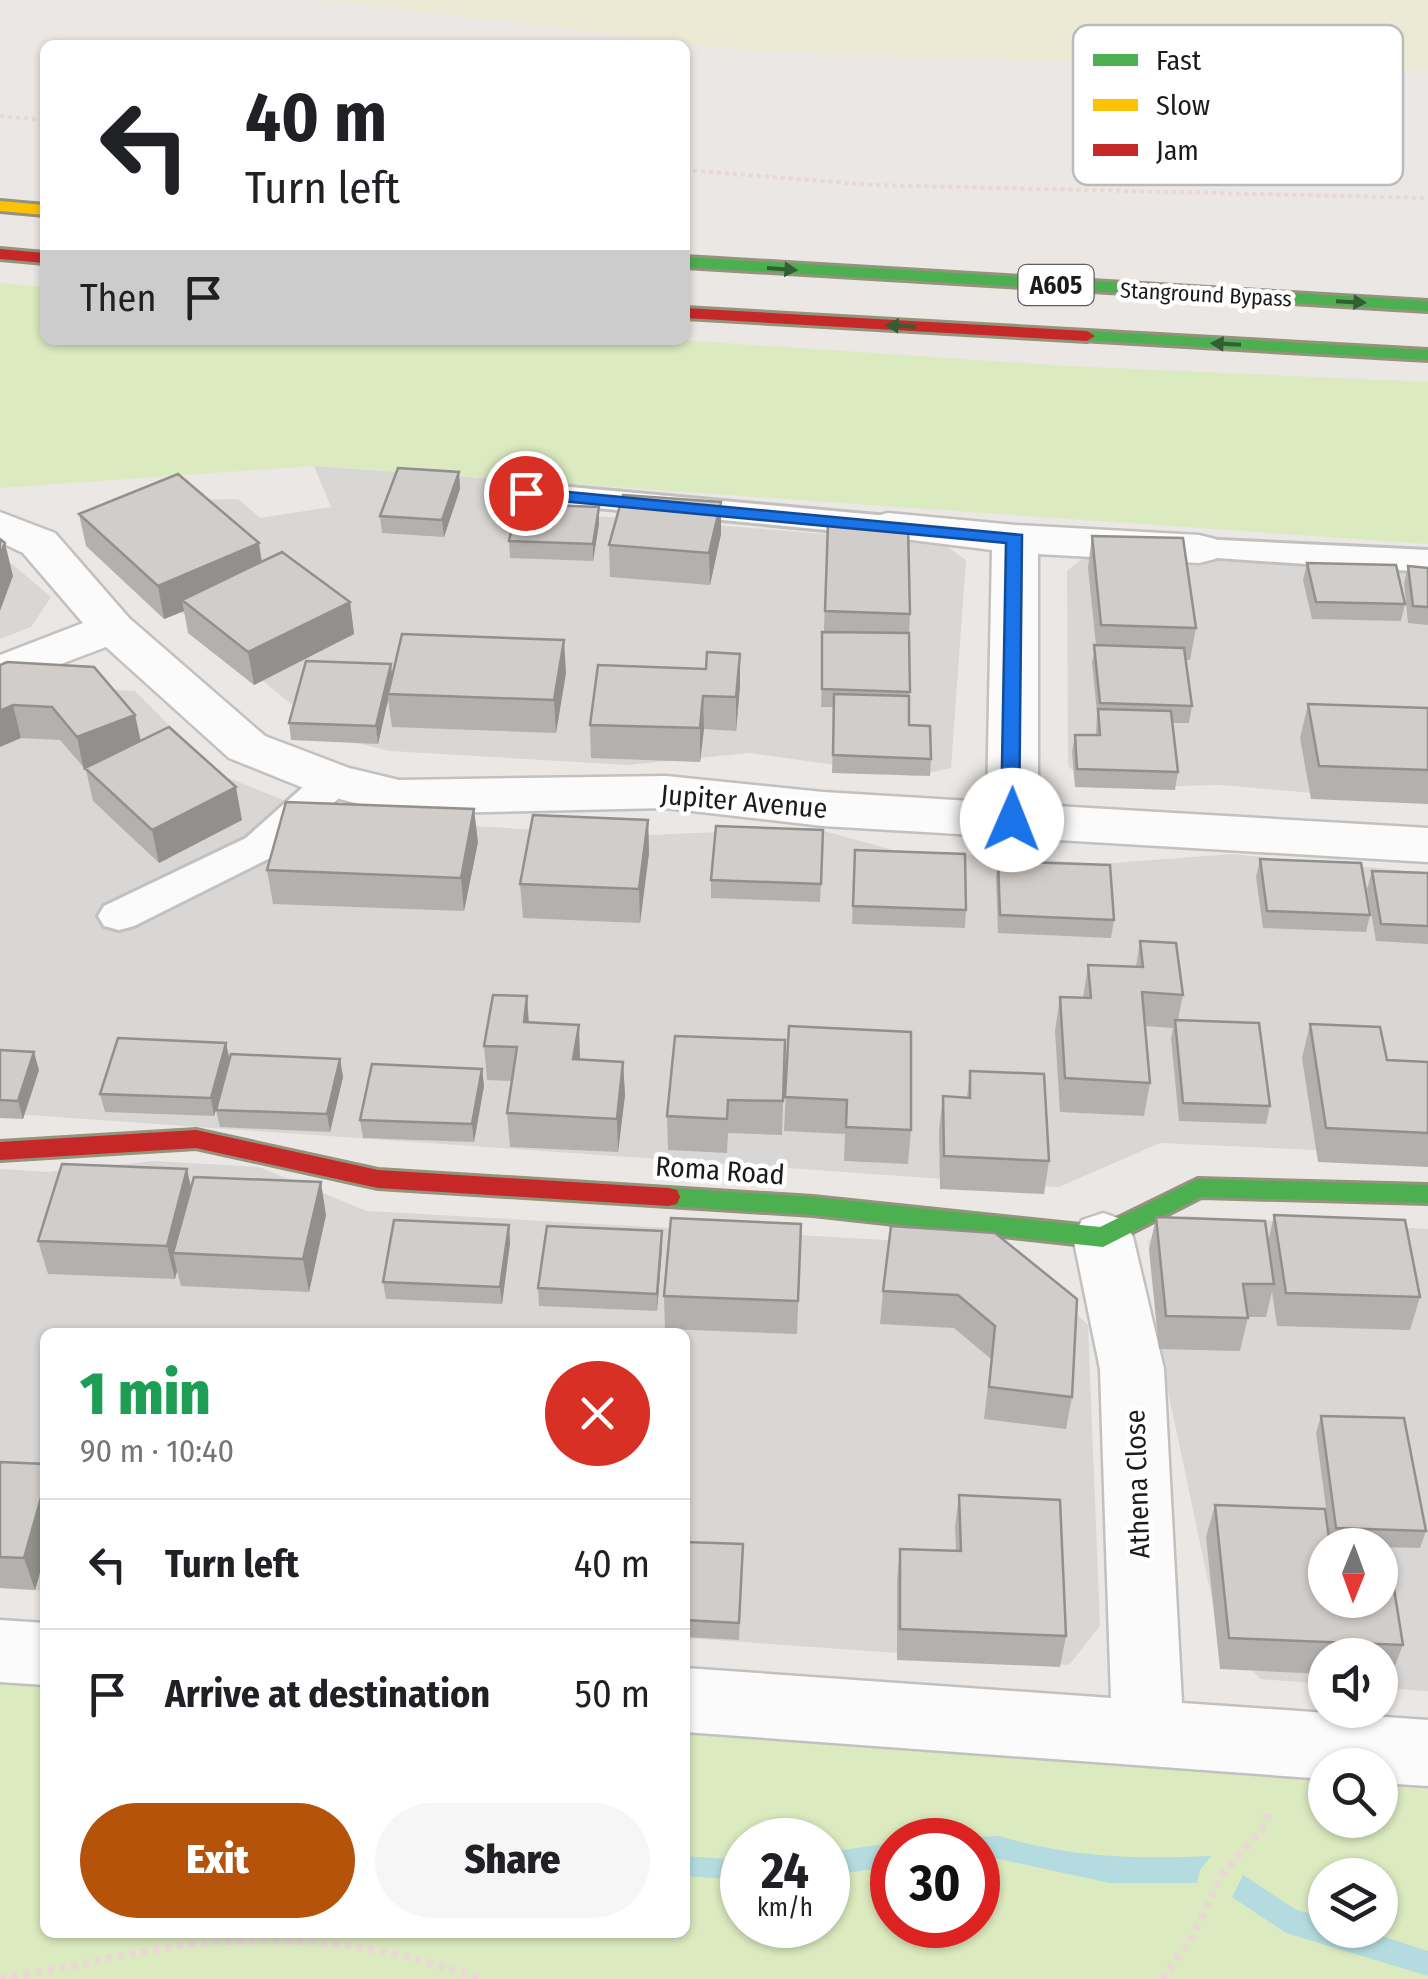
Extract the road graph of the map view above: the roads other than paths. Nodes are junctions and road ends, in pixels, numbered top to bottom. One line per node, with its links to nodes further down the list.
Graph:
1 (0, 206): 2 (main road)
2 (40, 210)
3 (0, 254): 4 (main road)
4 (40, 258)
5 (690, 262): 6 (main road, Stanground Bypass / A605, one-way to 6)
6 (1428, 306)
7 (690, 312): 8 (main road, Stanground Bypass / A605, one-way to 7)
8 (1428, 355)
9 (526, 493): 11 (lane)
10 (0, 525): 15 (street, Jupiter Avenue)
11 (888, 526): 12 (street)
12 (1015, 538): 13 (street); 18 (street)
13 (1199, 548): 14 (lane)
14 (1428, 561)
15 (112, 628): 16 (street); 17 (street, Jupiter Avenue)
16 (0, 672)
17 (334, 781): 18 (street, Jupiter Avenue); 20 (lane)
18 (1012, 820): 19 (street, Jupiter Avenue)
19 (1428, 846)
20 (120, 916)
21 (0, 1151): 23 (main road, Roma Road)
22 (1428, 1194): 23 (main road)
23 (1103, 1238): 27 (street, Athena Close)
24 (0, 1651): 25 (street)
25 (40, 1654)
26 (690, 1700): 27 (street)
27 (1148, 1734): 28 (street)
28 (1428, 1752)

